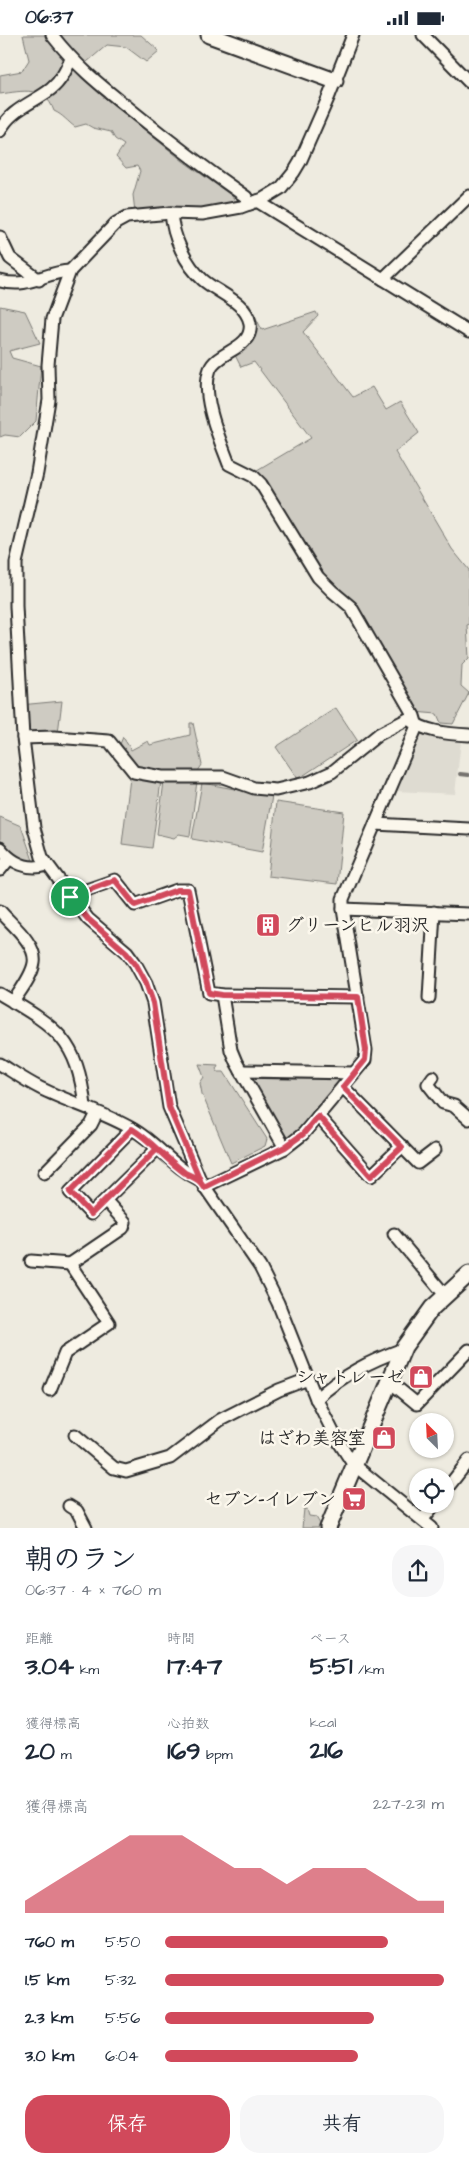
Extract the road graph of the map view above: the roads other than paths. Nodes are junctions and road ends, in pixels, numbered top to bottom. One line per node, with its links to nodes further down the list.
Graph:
1 (52, 35): 5 (street)
2 (209, 35): 6 (street)
3 (353, 35): 6 (street)
4 (423, 35): 7 (street)
5 (71, 59): 8 (street); 10 (street)
6 (335, 81): 10 (street)
7 (469, 81)
8 (0, 131)
9 (469, 196): 14 (street)
10 (254, 202): 11 (street); 14 (street)
11 (172, 213): 13 (street); 18 (street)
12 (0, 237): 15 (street)
13 (70, 271): 15 (street); 20 (street)
14 (383, 279): 17 (street)
15 (39, 280): 16 (street)
16 (0, 281)
17 (469, 333)
18 (417, 726): 19 (street); 20 (street); 21 (street)
19 (469, 735)
20 (22, 738): 25 (street)
21 (375, 824): 22 (street); 28 (street)
22 (469, 829)
23 (0, 848): 24 (street)
24 (9, 859): 25 (street); 26 (street)
25 (47, 865): 27 (street)
26 (0, 870)
27 (70, 897): 33 (street); 52 (street)
28 (343, 909): 30 (street); 34 (street)
29 (0, 911): 36 (street)
30 (434, 912): 31 (street); 35 (street)
31 (469, 914)
32 (0, 994): 36 (street)
33 (222, 995): 34 (street); 38 (street)
34 (358, 997): 39 (street)
35 (429, 998)
36 (13, 1002): 42 (street)
37 (0, 1064): 42 (street)
38 (241, 1071): 39 (street); 47 (street)
39 (354, 1073): 41 (street)
40 (433, 1077): 45 (street)
41 (343, 1087): 44 (street); 48 (street)
42 (86, 1106): 43 (street)
43 (97, 1113): 46 (street); 51 (street)
44 (318, 1116): 47 (street); 48 (street)
45 (469, 1119)
46 (132, 1129): 49 (street); 53 (street)
47 (285, 1147): 52 (street)
48 (402, 1147): 50 (street)
49 (157, 1149): 52 (street); 53 (street)
50 (435, 1150)
51 (44, 1173)
52 (202, 1183): 61 (street)
53 (106, 1201): 56 (street)
54 (394, 1234): 58 (street)
55 (31, 1261): 56 (street)
56 (70, 1264): 63 (street)
57 (468, 1277): 58 (street)
58 (445, 1295): 59 (street)
59 (403, 1349): 62 (street); 64 (street)
60 (469, 1350): 62 (street)
61 (308, 1379): 64 (street); 65 (street)
62 (389, 1381): 67 (street)
63 (50, 1391)
64 (316, 1399): 67 (street)
65 (75, 1435)
66 (469, 1460): 68 (street)
67 (353, 1464): 71 (street); 73 (street)
68 (454, 1479)
69 (69, 1506): 72 (street)
70 (428, 1513): 71 (street)
71 (423, 1519): 74 (street)
72 (86, 1528)
73 (328, 1528)
74 (432, 1528)

